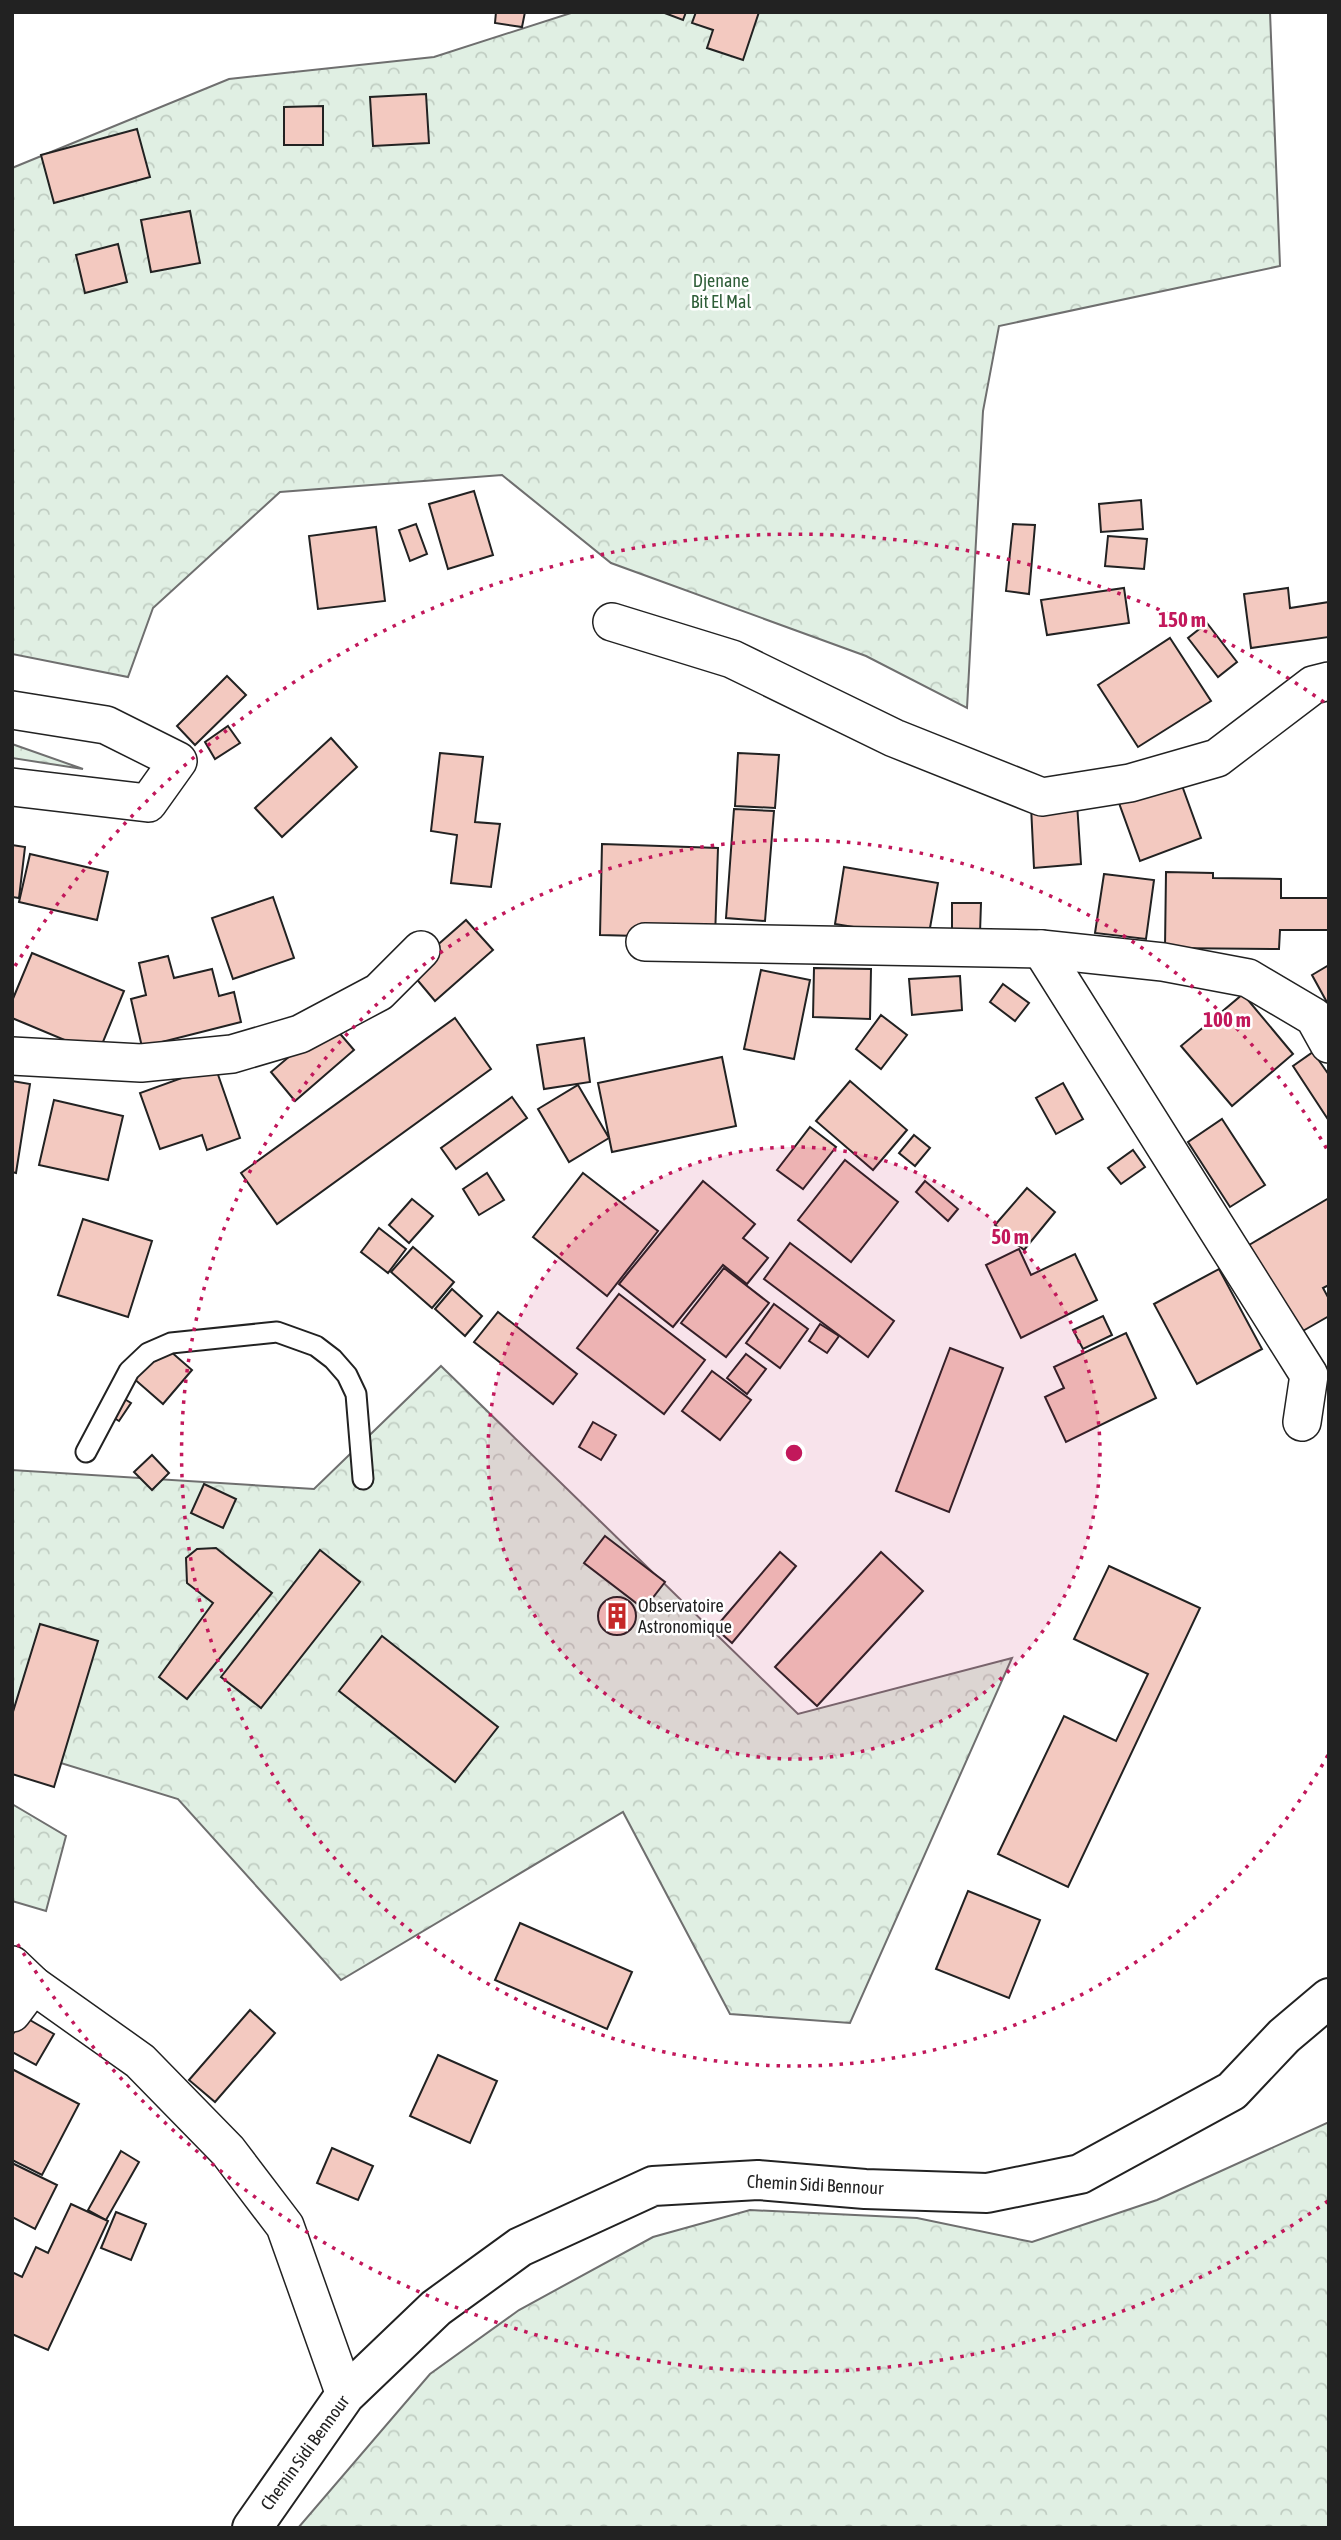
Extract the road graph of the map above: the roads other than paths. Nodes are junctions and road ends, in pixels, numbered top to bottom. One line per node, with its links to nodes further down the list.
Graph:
1 (612, 622): 2 (street)
2 (1329, 681)
3 (12, 710): 4 (street)
4 (12, 787)
5 (645, 943): 6 (street)
6 (1041, 949): 8 (street); 10 (street)
7 (421, 950): 9 (street)
8 (1329, 1044)
9 (12, 1056)
10 (1302, 1422)
11 (86, 1452): 12 (lane)
12 (363, 1479)
13 (19, 1988): 15 (street)
14 (1329, 1998): 15 (street, Chemin Sidi Bennour)
15 (345, 2395): 16 (street, Chemin Sidi Bennour)
16 (252, 2528)

